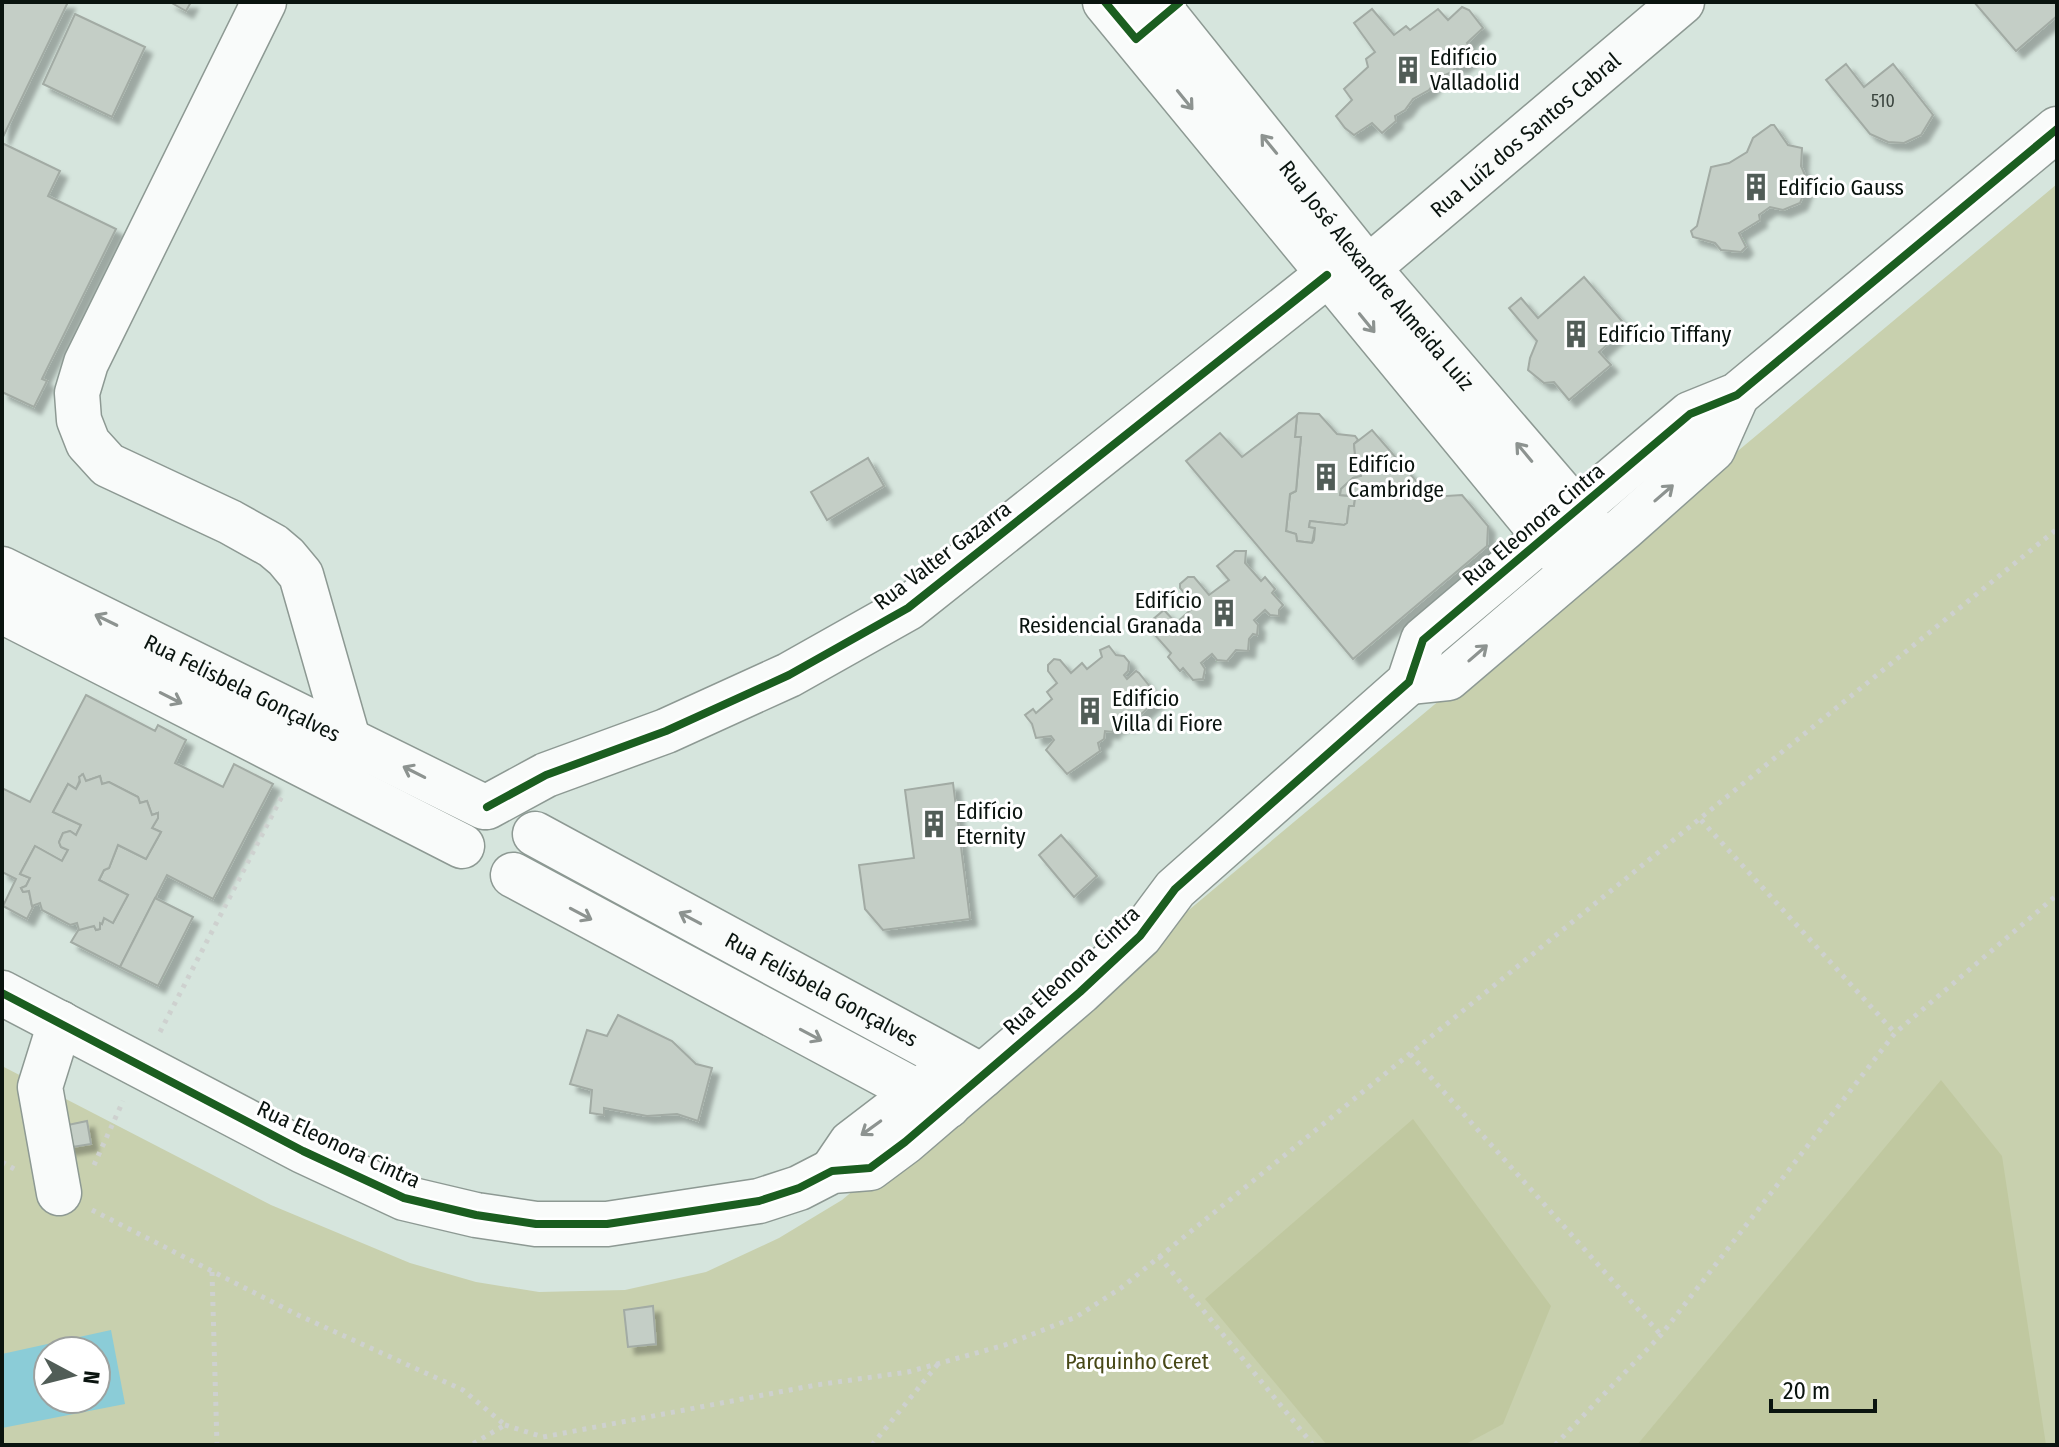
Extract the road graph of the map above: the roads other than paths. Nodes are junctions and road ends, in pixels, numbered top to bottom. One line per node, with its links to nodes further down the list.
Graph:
1 (264, 2): 13 (street)
2 (1105, 2): 6 (street, Rua José Alexandre Almeida Luiz, one-way to 6)
3 (1682, 2): 6 (street, Rua Luíz dos Santos Cabral)
4 (1166, 6): 6 (street, Rua José Alexandre Almeida Luiz, one-way to 4)
5 (2057, 129): 7 (street, Rua Eleonora Cintra)
6 (1348, 271): 8 (street, Rua José Alexandre Almeida Luiz); 14 (street, Rua Valter Gazarra)
7 (1737, 395): 8 (street, Rua Eleonora Cintra); 9 (street, Rua Eleonora Cintra, one-way to 7)
8 (1559, 524): 9 (street, Rua José Alexandre Almeida Luiz); 12 (street, Rua Eleonora Cintra)
9 (1589, 558): 12 (street, Rua Eleonora Cintra, one-way to 9)
10 (2, 569): 13 (street, Rua Felisbela Gonçalves, one-way to 10)
11 (2, 611): 17 (street, Rua Felisbela Gonçalves, one-way to 17)
12 (1409, 682): 21 (street, Rua Eleonora Cintra)
13 (348, 739): 15 (street, Rua Felisbela Gonçalves, one-way to 13)
14 (546, 775): 15 (street, Rua Valter Gazarra); 16 (street)
15 (486, 807): 16 (street); 17 (street)
16 (532, 829): 18 (street); 21 (street, Rua Felisbela Gonçalves, one-way to 16)
17 (462, 846): 18 (street)
18 (513, 875): 22 (street, Rua Felisbela Gonçalves, one-way to 22)
19 (2, 993): 20 (street, Rua Eleonora Cintra)
20 (60, 1023): 22 (street, Rua Eleonora Cintra); 23 (street)
21 (969, 1069): 22 (street, Rua Eleonora Cintra)
22 (934, 1100)
23 (68, 1198)

